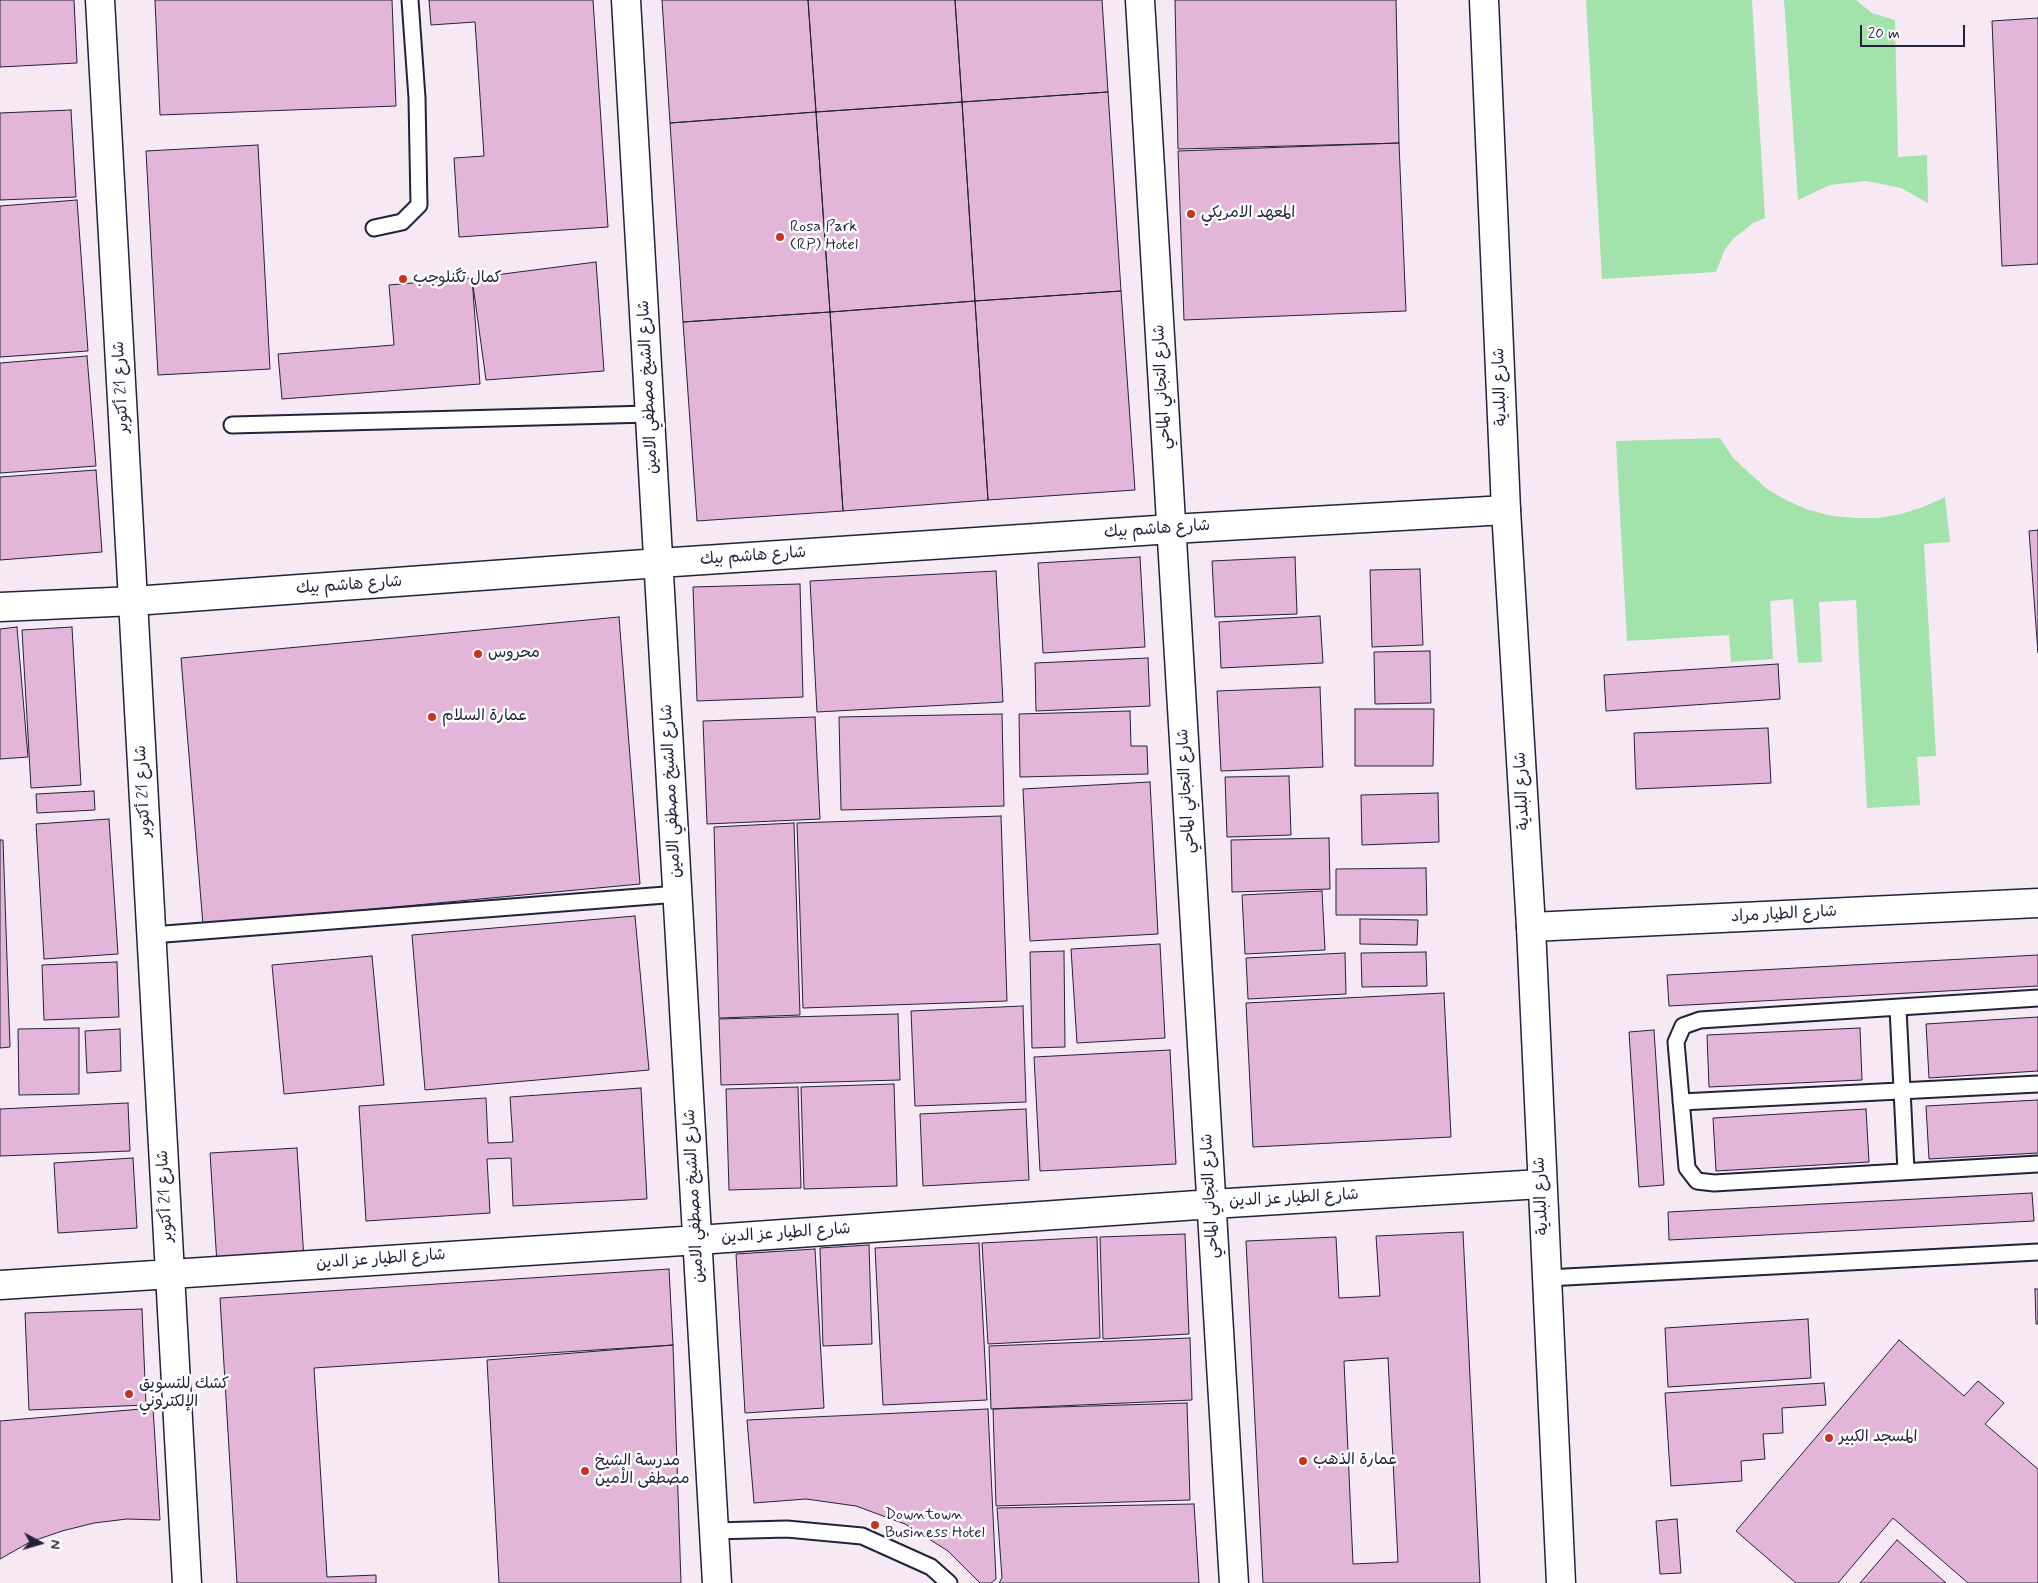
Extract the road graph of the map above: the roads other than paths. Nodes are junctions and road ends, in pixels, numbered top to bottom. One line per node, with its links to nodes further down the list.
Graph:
1 (100, 0): 12 (street, شارع 21 أكتوبر)
2 (410, 0): 6 (lane)
3 (626, 0): 7 (street, شارع الشيخ مصطفي الامين)
4 (1140, 0): 10 (street, شارع التجاني الماحي)
5 (1484, 0): 9 (street, شارع البلدية)
6 (374, 228)
7 (650, 414): 8 (lane); 11 (street, شارع الشيخ مصطفي الامين)
8 (232, 425)
9 (1506, 510): 10 (street, شارع هاشم بيك); 16 (street, شارع البلدية)
10 (1172, 529): 11 (street, شارع هاشم بيك); 26 (street, شارع التجاني الماحي)
11 (659, 563): 12 (street, شارع هاشم بيك); 14 (street, شارع الشيخ مصطفي الامين)
12 (134, 601): 13 (street, شارع هاشم بيك); 17 (street, شارع 21 أكتوبر)
13 (0, 607)
14 (678, 894): 17 (lane); 27 (street, شارع الشيخ مصطفي الامين)
15 (2038, 903): 16 (street, شارع الطيار مراد)
16 (1531, 927): 25 (street, شارع البلدية)
17 (152, 935): 29 (street, شارع 21 أكتوبر)
18 (2038, 998): 19 (lane)
19 (1898, 1008): 21 (lane); 22 (lane)
20 (2038, 1084): 21 (lane)
21 (1902, 1093): 22 (lane); 24 (lane)
22 (1681, 1102): 24 (lane)
23 (2038, 1164): 24 (lane)
24 (1906, 1171)
25 (1541, 1184): 26 (street, شارع الطيار عز الدين); 30 (street, شارع البلدية)
26 (1212, 1204): 27 (street, شارع الطيار عز الدين); 36 (street, شارع التجاني الماحي)
27 (698, 1240): 29 (street, شارع الطيار عز الدين); 32 (street, شارع الشيخ مصطفي الامين)
28 (2038, 1252): 30 (lane)
29 (171, 1274): 31 (street, شارع الطيار عز الدين); 33 (street, شارع 21 أكتوبر)
30 (1547, 1278): 37 (street, شارع البلدية)
31 (0, 1285)
32 (714, 1531): 34 (street, شارع الشيخ مصطفي الامين); 35 (lane)
33 (187, 1583)
34 (718, 1583)
35 (949, 1583)
36 (1234, 1583)
37 (1561, 1583)

